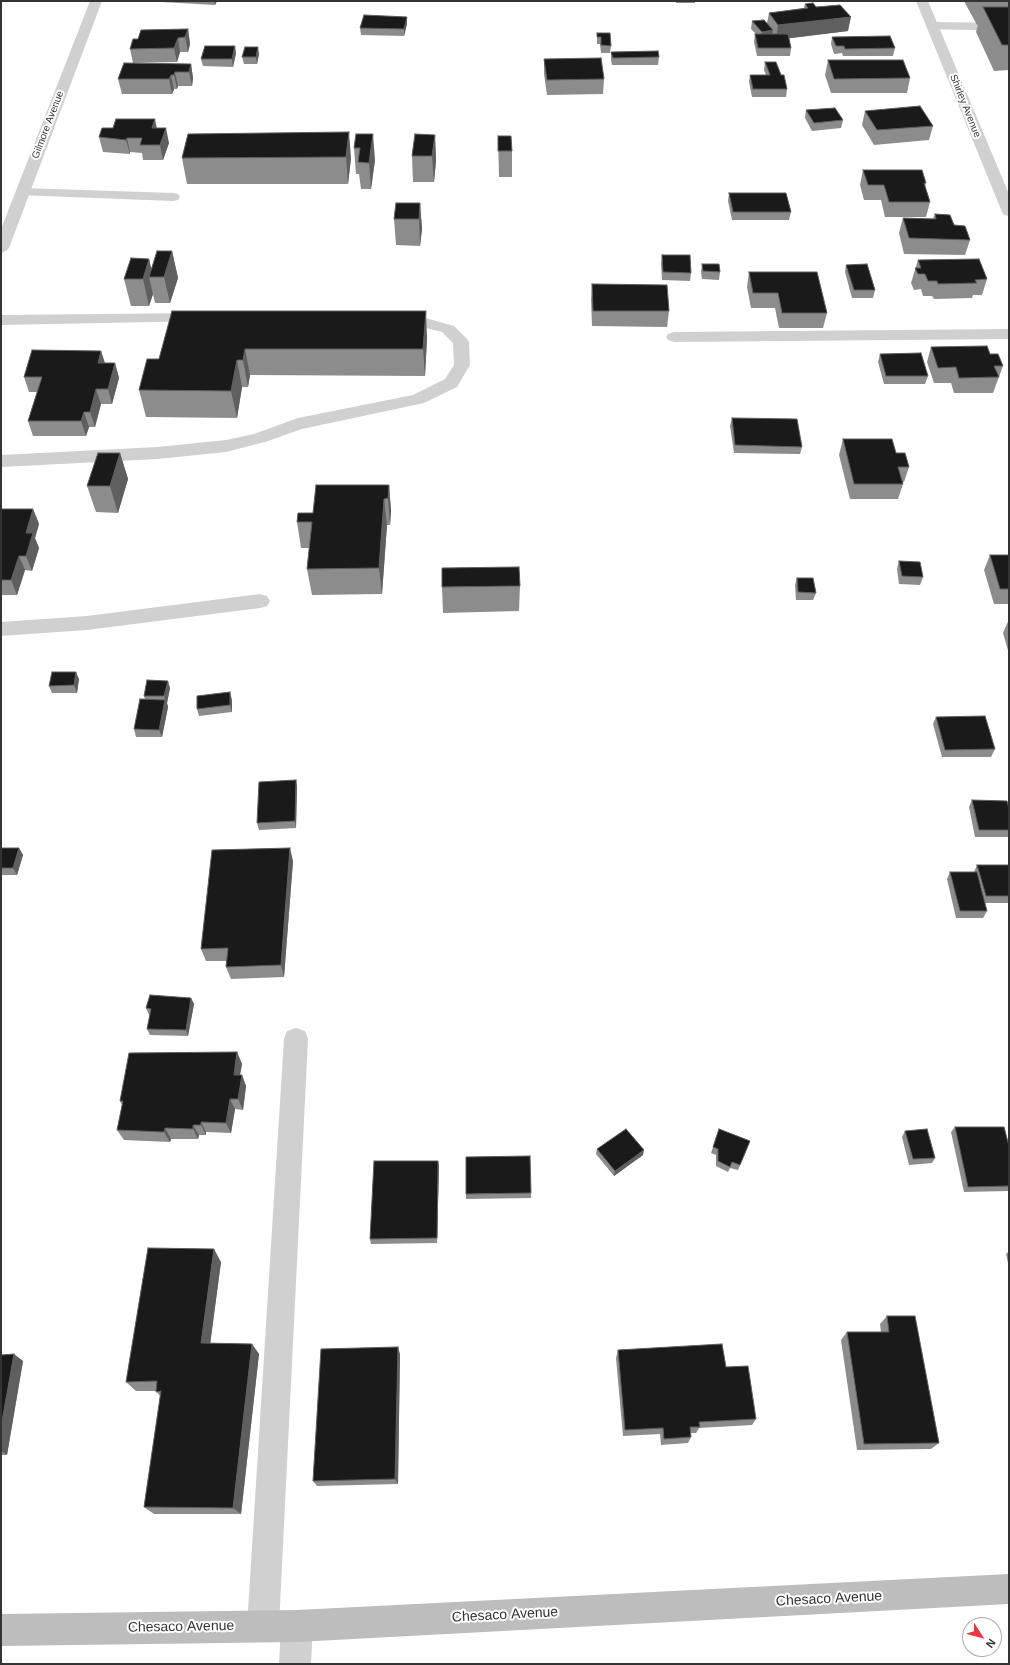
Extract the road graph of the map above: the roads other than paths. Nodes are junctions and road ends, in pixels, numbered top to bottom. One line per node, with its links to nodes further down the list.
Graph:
1 (96, 1): 5 (street, Gilmore Avenue)
2 (922, 1): 3 (street, Shirley Avenue)
3 (932, 26): 4 (street); 7 (street, Shirley Avenue)
4 (1009, 27)
5 (22, 192): 6 (street); 8 (street, Gilmore Avenue)
6 (173, 197)
7 (1009, 212)
8 (1, 248)
9 (213, 318): 10 (street)
10 (1, 320)
11 (384, 320): 14 (street)
12 (1009, 334): 13 (street)
13 (674, 337)
14 (1, 462)
15 (260, 601): 16 (street)
16 (1, 629)
17 (296, 1039): 19 (street)
18 (1009, 1589): 20 (street, Chesaco Avenue)
19 (263, 1626): 20 (street, Chesaco Avenue); 21 (street, Chesaco Avenue)
20 (297, 1626): 22 (street)
21 (1, 1630)
22 (295, 1664)

